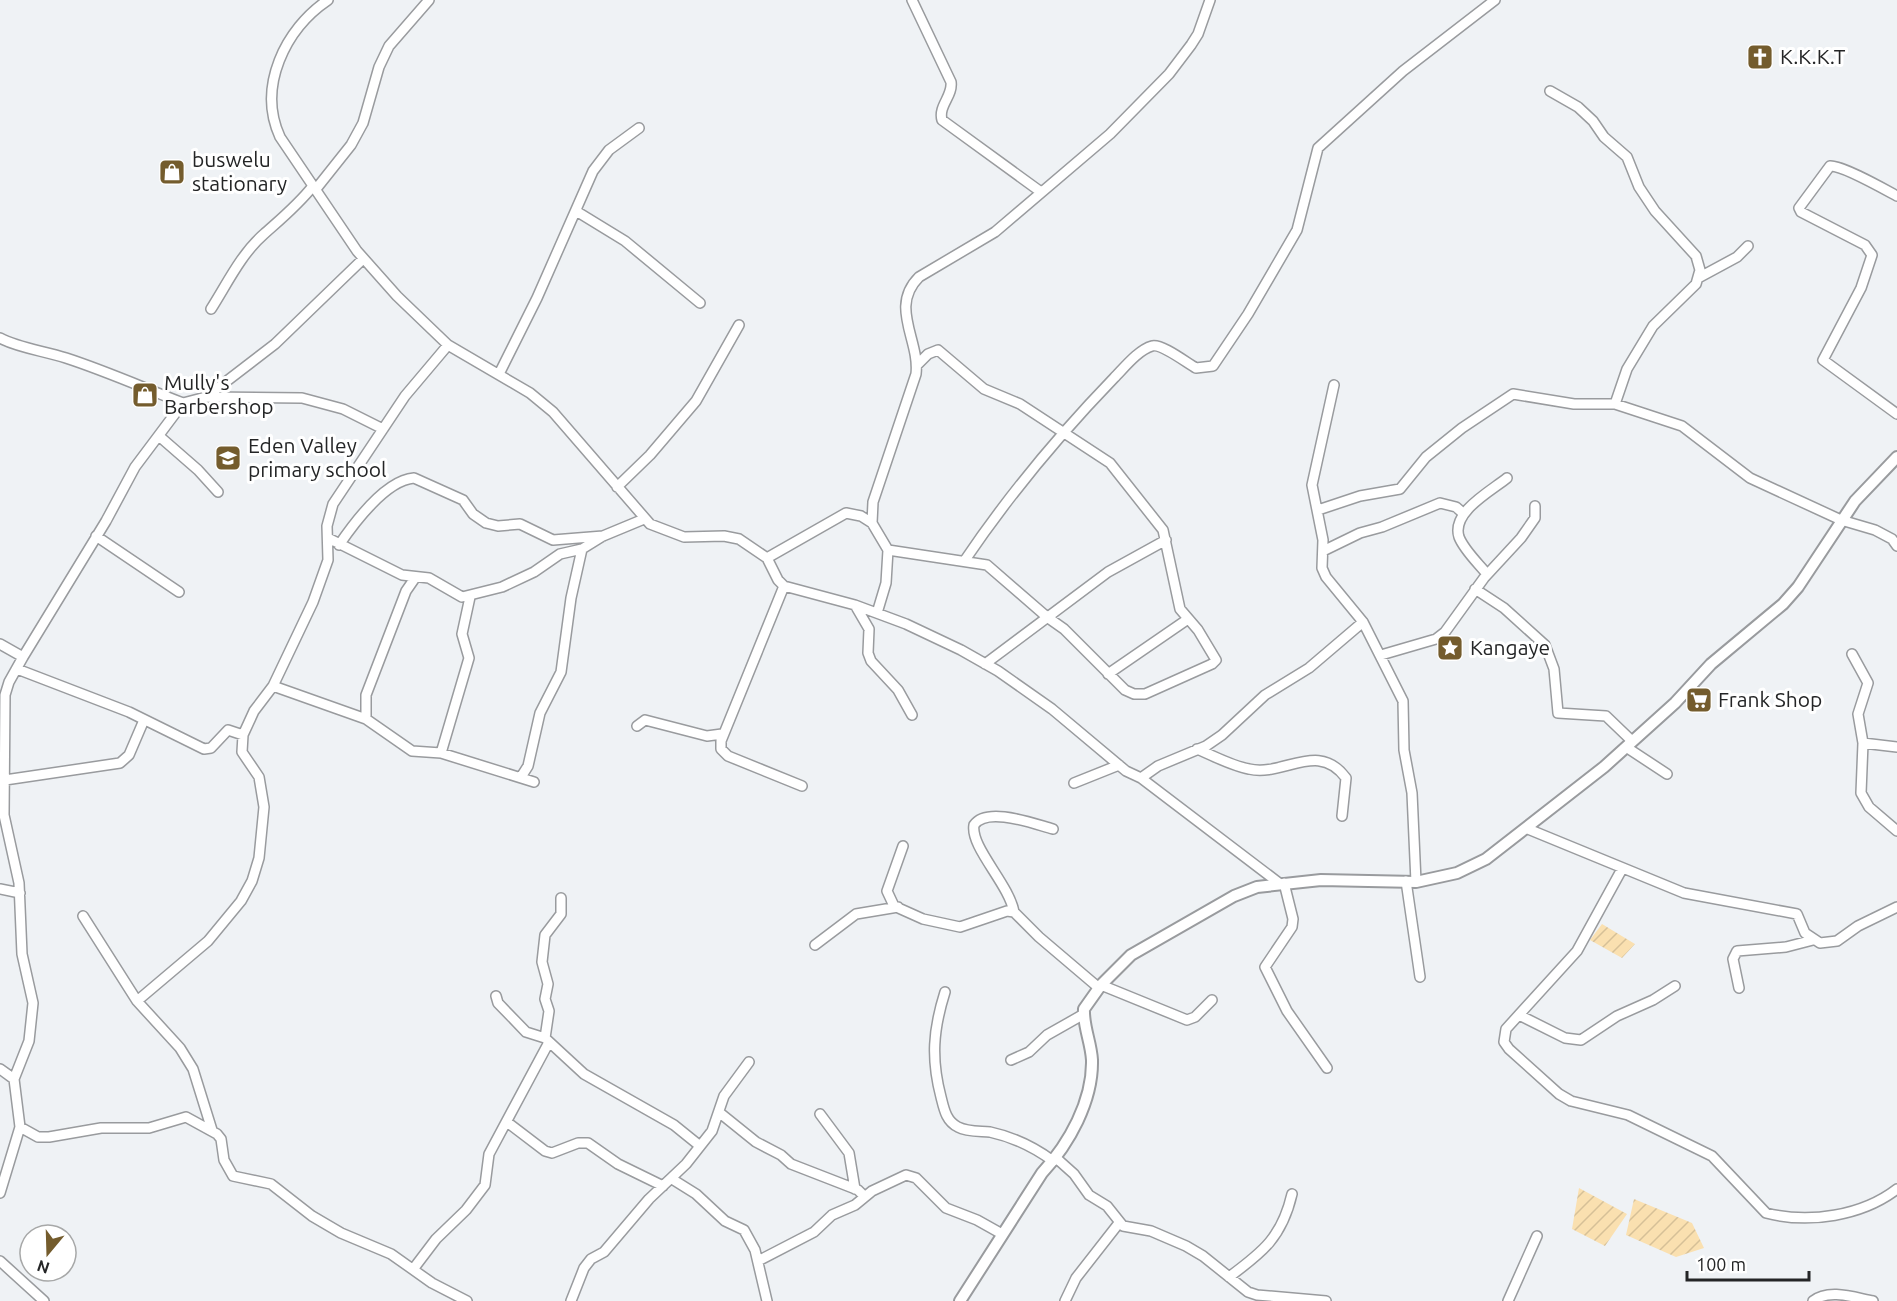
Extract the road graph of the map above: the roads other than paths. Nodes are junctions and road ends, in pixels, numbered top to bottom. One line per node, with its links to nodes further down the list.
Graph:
1 (328, 0): 8 (street)
2 (429, 0): 8 (street)
3 (912, 0): 9 (street)
4 (1210, 0): 9 (street)
5 (1495, 0): 28 (street)
6 (1550, 90): 14 (street)
7 (639, 128): 11 (street)
8 (314, 187): 13 (street); 16 (street)
9 (1041, 192): 20 (street)
10 (1897, 196): 26 (street)
11 (576, 211): 15 (street); 21 (street)
12 (1748, 246): 14 (street)
13 (363, 259): 19 (street); 23 (street)
14 (1700, 277): 25 (street)
15 (700, 303)
16 (211, 309)
17 (739, 325): 32 (street)
18 (2, 342): 24 (street)
19 (448, 345): 21 (street); 27 (street)
20 (917, 364): 28 (street); 39 (street)
21 (499, 374): 32 (street)
22 (1334, 385): 35 (street)
23 (206, 397): 24 (street); 27 (street)
24 (183, 403): 29 (street)
25 (1615, 404): 35 (street); 38 (street)
26 (1897, 414)
27 (383, 429): 42 (street)
28 (1065, 433): 43 (street); 50 (street)
29 (159, 436): 33 (street); 40 (street)
30 (1897, 457): 38 (street)
31 (1507, 478): 36 (street)
32 (617, 487): 37 (street)
33 (218, 492)
34 (1535, 506): 51 (street)
35 (1318, 510): 48 (street)
36 (1464, 514): 48 (street); 51 (street)
37 (644, 519): 41 (street); 49 (street)
38 (1841, 520): 45 (street); 79 (street)
39 (872, 523): 47 (street); 49 (street)
40 (96, 536): 57 (street); 67 (street)
41 (603, 536): 44 (street); 46 (street)
42 (328, 538): 44 (street); 71 (street)
43 (1166, 540): 61 (street); 62 (street)
44 (339, 545): 52 (street)
45 (1897, 546)
46 (582, 549): 58 (street); 85 (street)
47 (888, 549): 50 (street); 60 (street)
48 (1323, 551): 63 (street)
49 (767, 558): 54 (street)
50 (965, 560): 61 (street)
51 (1488, 574): 55 (street)
52 (402, 575): 53 (street); 56 (street)
53 (415, 578): 56 (street); 58 (street)
54 (784, 586): 59 (street); 76 (street)
55 (1475, 589): 66 (street); 79 (street)
56 (406, 591): 73 (street)
57 (179, 592)
58 (470, 597): 82 (street)
59 (855, 605): 60 (street); 72 (street)
60 (877, 613): 68 (street)
61 (1047, 617): 68 (street); 70 (street)
62 (1188, 619): 70 (street); 70 (street)
63 (1363, 622): 66 (street); 81 (street)
64 (0, 644): 67 (street)
65 (1852, 654): 78 (street)
66 (1380, 655): 97 (street)
67 (22, 657): 69 (street)
68 (985, 664): 83 (street)
69 (16, 669): 74 (street); 87 (street)
70 (1108, 674)
71 (273, 686): 73 (street); 77 (street)
72 (912, 716)
73 (366, 718): 82 (street)
74 (144, 720): 77 (street); 87 (street)
75 (637, 726): 76 (street)
76 (722, 734): 90 (street)
77 (243, 735): 115 (street)
78 (1863, 743): 80 (street); 94 (street)
79 (1629, 744): 84 (street); 93 (street)
80 (1897, 747)
81 (1197, 749): 86 (street); 91 (street)
82 (441, 753): 85 (street)
83 (1119, 765): 86 (street); 89 (street)
84 (1667, 774)
85 (521, 777): 88 (street)
86 (1141, 778): 98 (street)
87 (5, 780): 100 (street)
88 (534, 782)
89 (1074, 783)
90 (802, 786)
91 (1342, 816)
92 (1053, 829): 104 (street)
93 (1528, 829): 96 (street); 97 (street)
94 (1897, 831)
95 (903, 846): 102 (street)
96 (1622, 869): 106 (street); 117 (street)
97 (1411, 881): 98 (street); 108 (street)
98 (1282, 883): 109 (street); 121 (street)
99 (0, 889): 100 (street)
100 (20, 893): 123 (street)
101 (561, 898): 118 (street)
102 (898, 907): 104 (street); 107 (street)
103 (1897, 907): 106 (street)
104 (1014, 912): 109 (street)
105 (83, 916): 115 (street)
106 (1814, 940): 111 (street)
107 (815, 945)
108 (1420, 977)
109 (1100, 986): 114 (street); 116 (street)
110 (1675, 986): 117 (street)
111 (1739, 988)
112 (945, 992): 130 (street)
113 (495, 996): 118 (street)
114 (1212, 1000)
115 (137, 1001): 128 (street)
116 (1084, 1014): 119 (street); 130 (street)
117 (1519, 1015): 134 (street)
118 (547, 1040): 126 (street); 129 (street)
119 (1011, 1060)
120 (749, 1062): 124 (street)
121 (1327, 1068)
122 (0, 1069): 123 (street)
123 (14, 1079): 127 (street)
124 (720, 1113): 129 (street); 133 (street)
125 (820, 1114): 133 (street)
126 (507, 1122): 132 (street); 143 (street)
127 (20, 1127): 128 (street); 135 (street)
128 (212, 1130): 143 (street)
129 (700, 1146): 131 (street)
130 (1054, 1159): 138 (street); 139 (street)
131 (672, 1179): 132 (street); 142 (street)
132 (663, 1186): 147 (street)
133 (855, 1189): 137 (street)
134 (1897, 1189)
135 (0, 1193)
136 (1292, 1194): 144 (street)
137 (864, 1196): 139 (street); 142 (street)
138 (1119, 1223): 144 (street); 150 (street)
139 (1002, 1234): 149 (street)
140 (1537, 1236): 152 (street)
141 (0, 1261): 145 (street)
142 (758, 1261): 148 (street)
143 (414, 1268): 146 (street)
144 (1229, 1277): 151 (street)
145 (44, 1301)
146 (467, 1301)
147 (572, 1301)
148 (767, 1301)
149 (960, 1301)
150 (1065, 1301)
151 (1326, 1301)
152 (1508, 1301)
153 (1813, 1301): 154 (street)
154 (1873, 1301)

